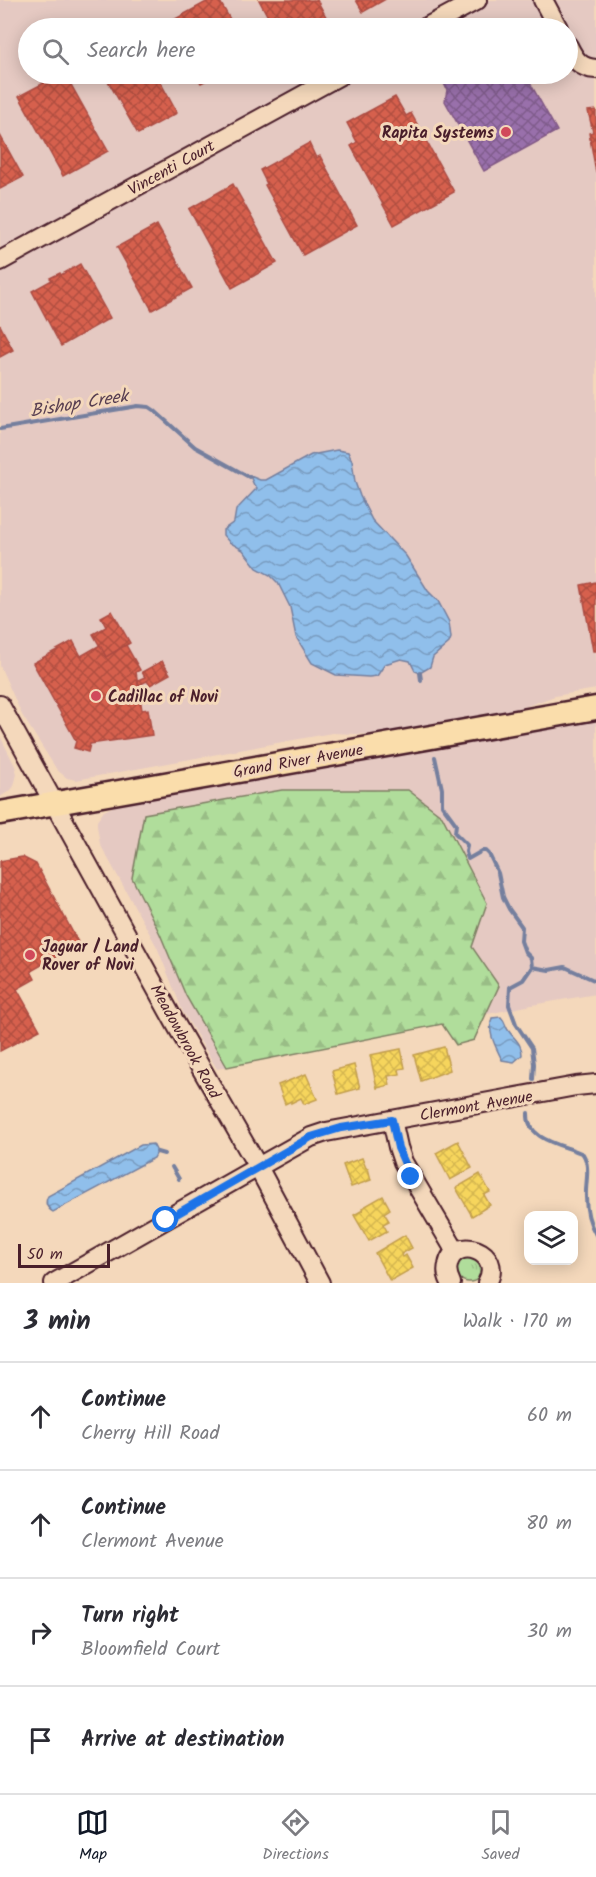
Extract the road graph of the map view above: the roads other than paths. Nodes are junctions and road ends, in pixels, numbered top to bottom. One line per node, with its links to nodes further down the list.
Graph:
1 (477, 0): 3 (street)
2 (543, 0): 4 (street)
3 (443, 18)
4 (553, 18)
5 (578, 63): 6 (street)
6 (596, 69)
7 (324, 84): 8 (street, Vincenti Court)
8 (0, 261)
9 (0, 705): 11 (street, Meadowbrook Road)
10 (596, 708): 11 (main road, Grand River Avenue)
11 (55, 803): 12 (main road, Grand River Avenue); 15 (street, Meadowbrook Road)
12 (0, 813)
13 (596, 1084): 14 (street, Clermont Avenue)
14 (392, 1120): 15 (street, Clermont Avenue); 16 (street)
15 (258, 1167): 17 (street, Clermont Avenue); 18 (street, Meadowbrook Road)
16 (456, 1252): 19 (street); 20 (street)
17 (54, 1283)
18 (320, 1283)
19 (451, 1283)
20 (487, 1283)

